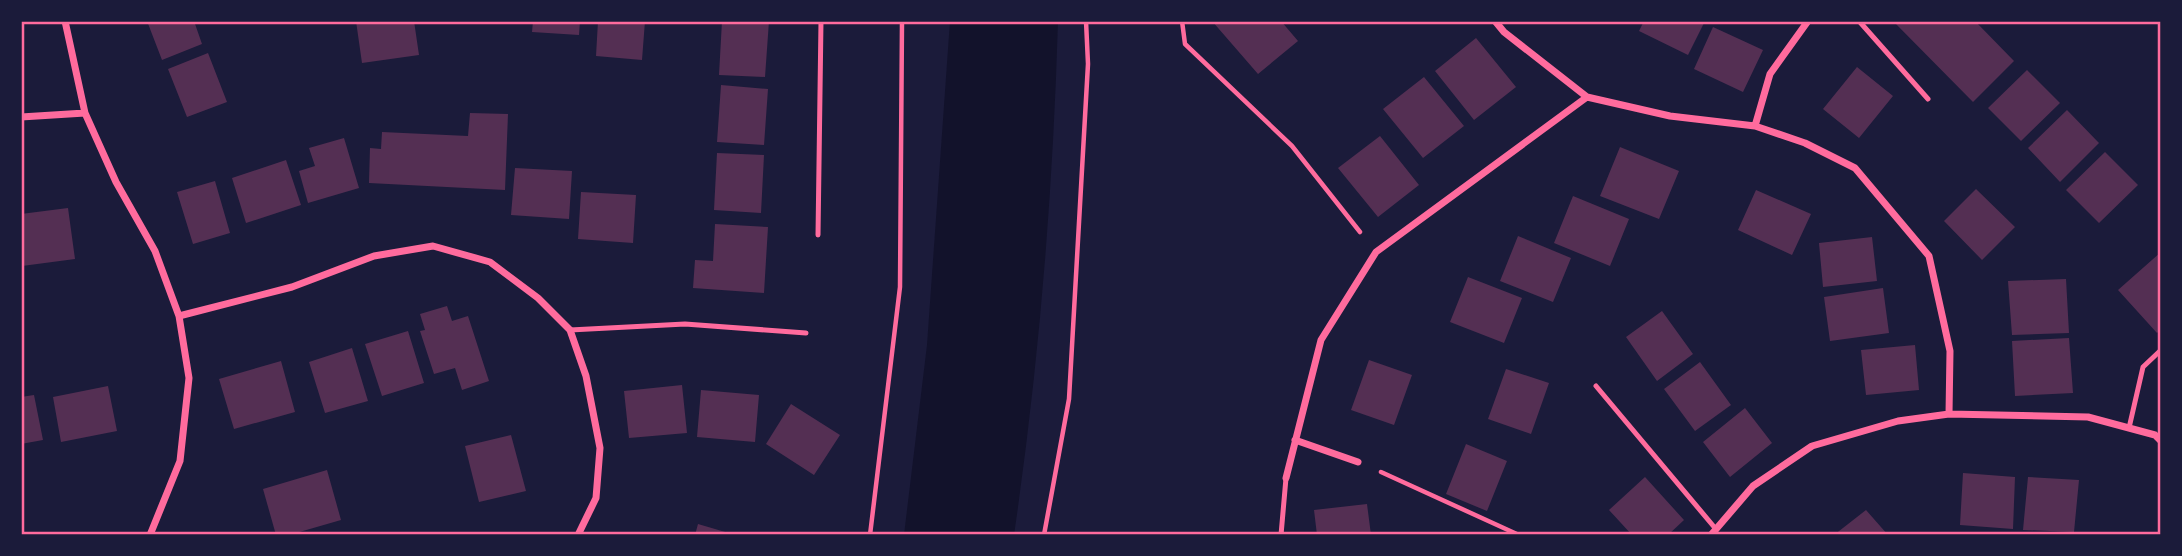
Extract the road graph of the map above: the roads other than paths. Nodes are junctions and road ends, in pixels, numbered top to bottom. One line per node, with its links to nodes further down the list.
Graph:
1 (65, 21): 8 (street)
2 (821, 21): 11 (lane)
3 (1496, 21): 6 (street)
4 (1808, 21): 10 (street)
5 (1859, 21): 7 (lane)
6 (1587, 97): 10 (street); 19 (street)
7 (1927, 99)
8 (85, 113): 9 (street); 12 (street)
9 (21, 117)
10 (1755, 126): 17 (street)
11 (818, 234)
12 (180, 316): 13 (street); 24 (street)
13 (570, 330): 14 (lane); 25 (street)
14 (806, 333)
15 (2161, 350): 18 (lane)
16 (1596, 386): 23 (lane)
17 (1949, 414): 18 (street); 23 (street)
18 (2129, 428): 20 (street)
19 (1295, 440): 21 (street); 22 (street)
20 (2161, 440)
21 (1358, 462)
22 (1286, 478): 26 (lane)
23 (1713, 532)
24 (150, 535)
25 (578, 535)
26 (1281, 535)

